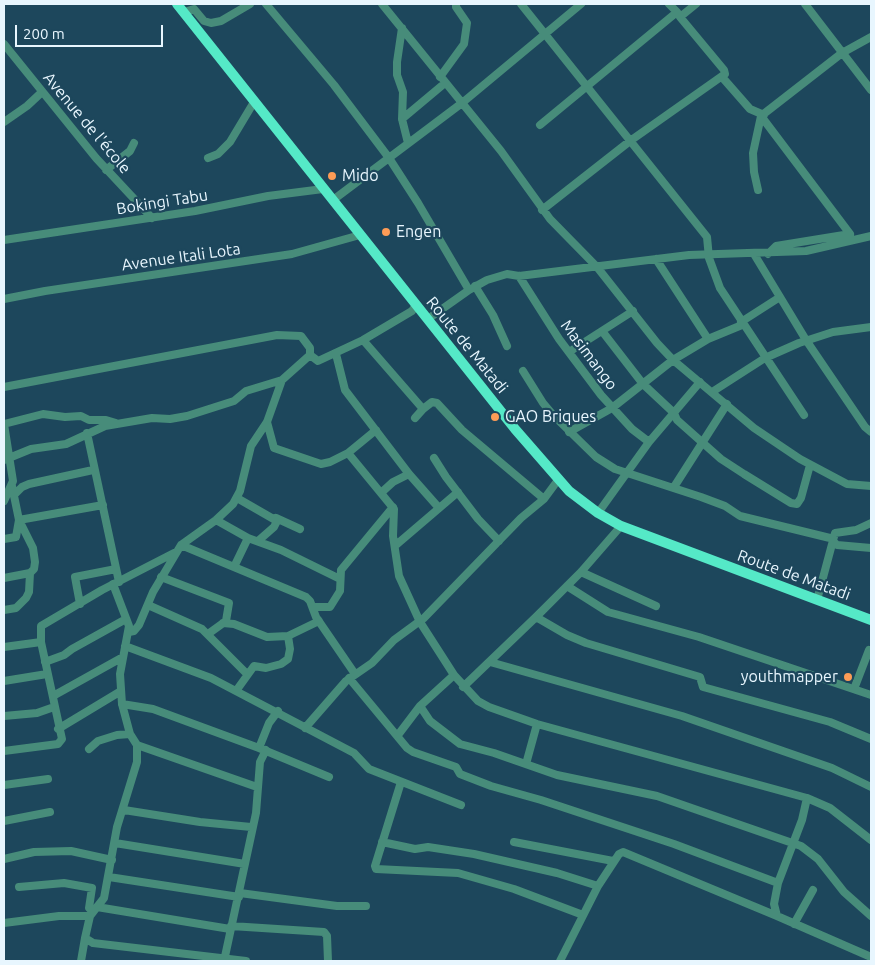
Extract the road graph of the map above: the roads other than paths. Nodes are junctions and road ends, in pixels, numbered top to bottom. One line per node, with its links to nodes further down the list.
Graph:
1 (250, 4): 10 (street)
2 (266, 4): 32 (street)
3 (382, 4): 12 (street)
4 (456, 4): 18 (street)
5 (520, 4): 13 (street)
6 (581, 4): 13 (street)
7 (669, 4): 11 (street)
8 (696, 4): 11 (street)
9 (805, 4): 16 (street)
10 (180, 8): 22 (highway, Route de Matadi)
11 (678, 15): 17 (street); 19 (street)
12 (402, 28): 18 (street); 25 (street)
13 (546, 34): 19 (street); 23 (street)
14 (871, 37): 16 (street)
15 (4, 44): 21 (street, Avenue de l'école)
16 (842, 53): 20 (street); 24 (street)
17 (722, 77): 24 (street); 28 (street)
18 (443, 80): 23 (street); 25 (street)
19 (587, 85): 27 (street); 28 (street)
20 (871, 90)
21 (42, 92): 26 (street); 33 (street, Avenue de l'école)
22 (254, 102): 31 (street); 34 (highway, Route de Matadi)
23 (462, 103): 30 (street); 38 (street)
24 (762, 116): 35 (street); 45 (street)
25 (402, 120): 30 (street)
26 (4, 122)
27 (540, 125)
28 (630, 141): 38 (street); 46 (street)
29 (134, 143): 33 (street)
30 (408, 143): 32 (street)
31 (208, 158)
32 (389, 158): 36 (street); 50 (street)
33 (106, 170): 37 (street, Avenue de l'école)
34 (323, 189): 36 (highway, Route de Matadi); 39 (street, Bokingi Tabu)
35 (758, 190)
36 (333, 200): 41 (highway, Route de Matadi)
37 (139, 206): 39 (street, Avenue de l'école); 40 (street)
38 (542, 210): 48 (street)
39 (152, 218): 40 (street, Bokingi Tabu)
40 (136, 220): 43 (street, Bokingi Tabu)
41 (360, 235): 52 (street, Avenue Itali Lota); 53 (highway, Route de Matadi)
42 (871, 236): 45 (street)
43 (4, 240)
44 (754, 254): 45 (street); 46 (street); 51 (street)
45 (768, 254)
46 (710, 255): 47 (street); 56 (street)
47 (656, 260): 48 (street); 59 (street)
48 (597, 267): 49 (street); 54 (street)
49 (519, 276): 50 (street); 63 (street, Masimango)
50 (472, 288): 55 (street); 62 (street)
51 (780, 297): 56 (street); 61 (street)
52 (4, 299)
53 (416, 304): 55 (highway, Route de Matadi); 60 (street)
54 (633, 311): 58 (street); 67 (street)
55 (428, 319): 96 (highway, Route de Matadi)
56 (741, 323): 59 (street); 66 (street)
57 (871, 327): 61 (street)
58 (602, 331): 63 (street); 71 (street)
59 (708, 339): 67 (street)
60 (364, 340): 64 (street); 76 (street)
61 (806, 340): 66 (street); 85 (street)
62 (507, 346)
63 (569, 352): 75 (street, Masimango)
64 (336, 354): 65 (street); 83 (street)
65 (310, 355): 69 (street); 72 (street)
66 (765, 358): 73 (street); 78 (street)
67 (673, 360): 70 (street); 71 (street)
68 (523, 371): 84 (street)
69 (282, 380): 80 (street); 82 (street)
70 (700, 382): 73 (street); 77 (street)
71 (643, 384): 75 (street); 77 (street)
72 (4, 388)
73 (712, 392): 74 (street)
74 (727, 404): 88 (street); 92 (street)
75 (612, 408): 84 (street); 87 (street, Masimango)
76 (423, 409): 79 (street); 103 (street)
77 (674, 413): 87 (street); 88 (street)
78 (804, 415)
79 (414, 418)
80 (267, 422): 89 (street); 102 (street)
81 (4, 424): 82 (street); 91 (street)
82 (118, 424): 86 (street)
83 (376, 430): 89 (street); 95 (street)
84 (569, 432): 94 (street)
85 (871, 432)
86 (87, 433): 91 (street); 93 (street)
87 (649, 442): 94 (street)
88 (703, 442): 92 (street); 98 (street)
89 (348, 452): 100 (street)
90 (434, 458): 101 (street)
91 (6, 459): 99 (street)
92 (810, 465): 97 (street)
93 (93, 470): 99 (street); 105 (street)
94 (625, 473): 98 (street); 108 (street)
95 (409, 474): 100 (street); 107 (street)
96 (558, 480): 103 (street); 108 (highway, Route de Matadi)
97 (871, 486)
98 (674, 487): 117 (street)
99 (13, 490): 104 (street); 110 (street)
100 (382, 492): 106 (street)
101 (458, 492): 107 (street); 119 (street)
102 (237, 498): 109 (street); 111 (street)
103 (544, 499): 119 (street)
104 (4, 501)
105 (103, 505): 110 (street); 125 (street)
106 (393, 507): 121 (street); 130 (street)
107 (439, 508): 121 (street)
108 (598, 513): 113 (highway, Route de Matadi)
109 (276, 518): 114 (street); 118 (street)
110 (19, 520): 116 (street); 127 (street)
111 (216, 520): 115 (street); 120 (street)
112 (871, 522): 117 (street)
113 (621, 526): 126 (street); 133 (highway, Route de Matadi)
114 (300, 529)
115 (248, 538): 118 (street); 124 (street)
116 (4, 539)
117 (832, 540): 122 (street); 133 (street)
118 (258, 541): 130 (street)
119 (499, 541): 143 (street)
120 (181, 545): 123 (street); 124 (street)
121 (396, 545): 143 (street)
122 (871, 548)
123 (174, 553): 128 (street); 131 (street)
124 (234, 567): 137 (street)
125 (116, 569): 131 (street); 134 (street)
126 (581, 572): 132 (street); 136 (street)
127 (30, 573): 129 (street); 138 (street)
128 (161, 577): 135 (street); 144 (street)
129 (4, 578)
130 (340, 579): 137 (street)
131 (116, 583): 134 (street); 140 (street)
132 (567, 586): 139 (street); 161 (street)
133 (817, 600): 141 (highway, Route de Matadi)
134 (80, 604): 148 (street)
135 (148, 605): 145 (street); 146 (street)
136 (656, 606)
137 (313, 607): 142 (street)
138 (4, 610)
139 (536, 617): 154 (street); 176 (street)
140 (126, 619): 145 (street); 153 (street)
141 (871, 620)
142 (319, 621): 147 (street); 158 (street)
143 (420, 622): 157 (street); 158 (street)
144 (223, 623): 146 (street); 147 (street)
145 (129, 632): 150 (street)
146 (208, 634): 156 (street)
147 (288, 636): 156 (street)
148 (41, 642): 149 (street); 153 (street)
149 (4, 646)
150 (125, 646): 152 (street); 163 (street)
151 (869, 650): 161 (street)
152 (123, 657): 162 (street); 165 (street)
153 (46, 662): 155 (street)
154 (490, 662): 160 (street); 186 (street)
155 (48, 674): 159 (street); 165 (street)
156 (247, 674): 163 (street)
157 (454, 675): 160 (street); 167 (street)
158 (352, 676): 172 (street); 175 (street)
159 (4, 682)
160 (463, 687): 171 (street)
161 (854, 690): 164 (street)
162 (121, 691): 166 (street); 173 (street)
163 (236, 691): 169 (street)
164 (871, 695)
165 (53, 696): 168 (street)
166 (122, 704): 174 (street); 179 (street)
167 (420, 706): 175 (street); 181 (street)
168 (54, 707): 170 (street); 173 (street)
169 (278, 711): 172 (street); 179 (street)
170 (4, 716)
171 (537, 724): 181 (street); 188 (street)
172 (305, 728): 184 (street)
173 (58, 729): 180 (street)
174 (130, 734): 177 (street); 178 (street)
175 (398, 735): 204 (street)
176 (871, 739)
177 (137, 745): 187 (street); 190 (street)
178 (89, 748)
179 (263, 749): 182 (street); 187 (street)
180 (4, 752)
181 (526, 764): 198 (street)
182 (329, 776)
183 (48, 778): 185 (street)
184 (401, 782): 189 (street); 196 (street)
185 (4, 785)
186 (871, 787)
187 (257, 788): 193 (street)
188 (807, 798): 194 (street); 198 (street)
189 (461, 805)
190 (124, 810): 193 (street); 195 (street)
191 (50, 812): 192 (street)
192 (4, 821)
193 (252, 827): 202 (street)
194 (871, 840)
195 (115, 842): 200 (street); 202 (street)
196 (382, 842): 206 (street); 211 (street)
197 (514, 842): 201 (street)
198 (792, 842): 204 (street); 213 (street)
199 (4, 859): 200 (street)
200 (112, 860): 203 (street)
201 (613, 862): 206 (street); 212 (street)
202 (245, 864): 208 (street)
203 (109, 877): 208 (street); 210 (street)
204 (778, 883): 212 (street)
205 (19, 886): 210 (street)
206 (598, 886): 211 (street)
207 (813, 890): 215 (street)
208 (239, 895): 209 (street); 216 (street)
209 (366, 906)
210 (93, 911): 214 (street); 216 (street); 217 (street)
211 (583, 915): 223 (street)
212 (777, 916): 215 (street)
213 (871, 916)
214 (4, 923)
215 (794, 924): 218 (street)
216 (231, 928): 219 (street); 222 (street)
217 (85, 938): 219 (street); 220 (street)
218 (871, 957)
219 (224, 960): 221 (street)
220 (81, 961)
221 (246, 961)
222 (328, 961)
223 (560, 961)

